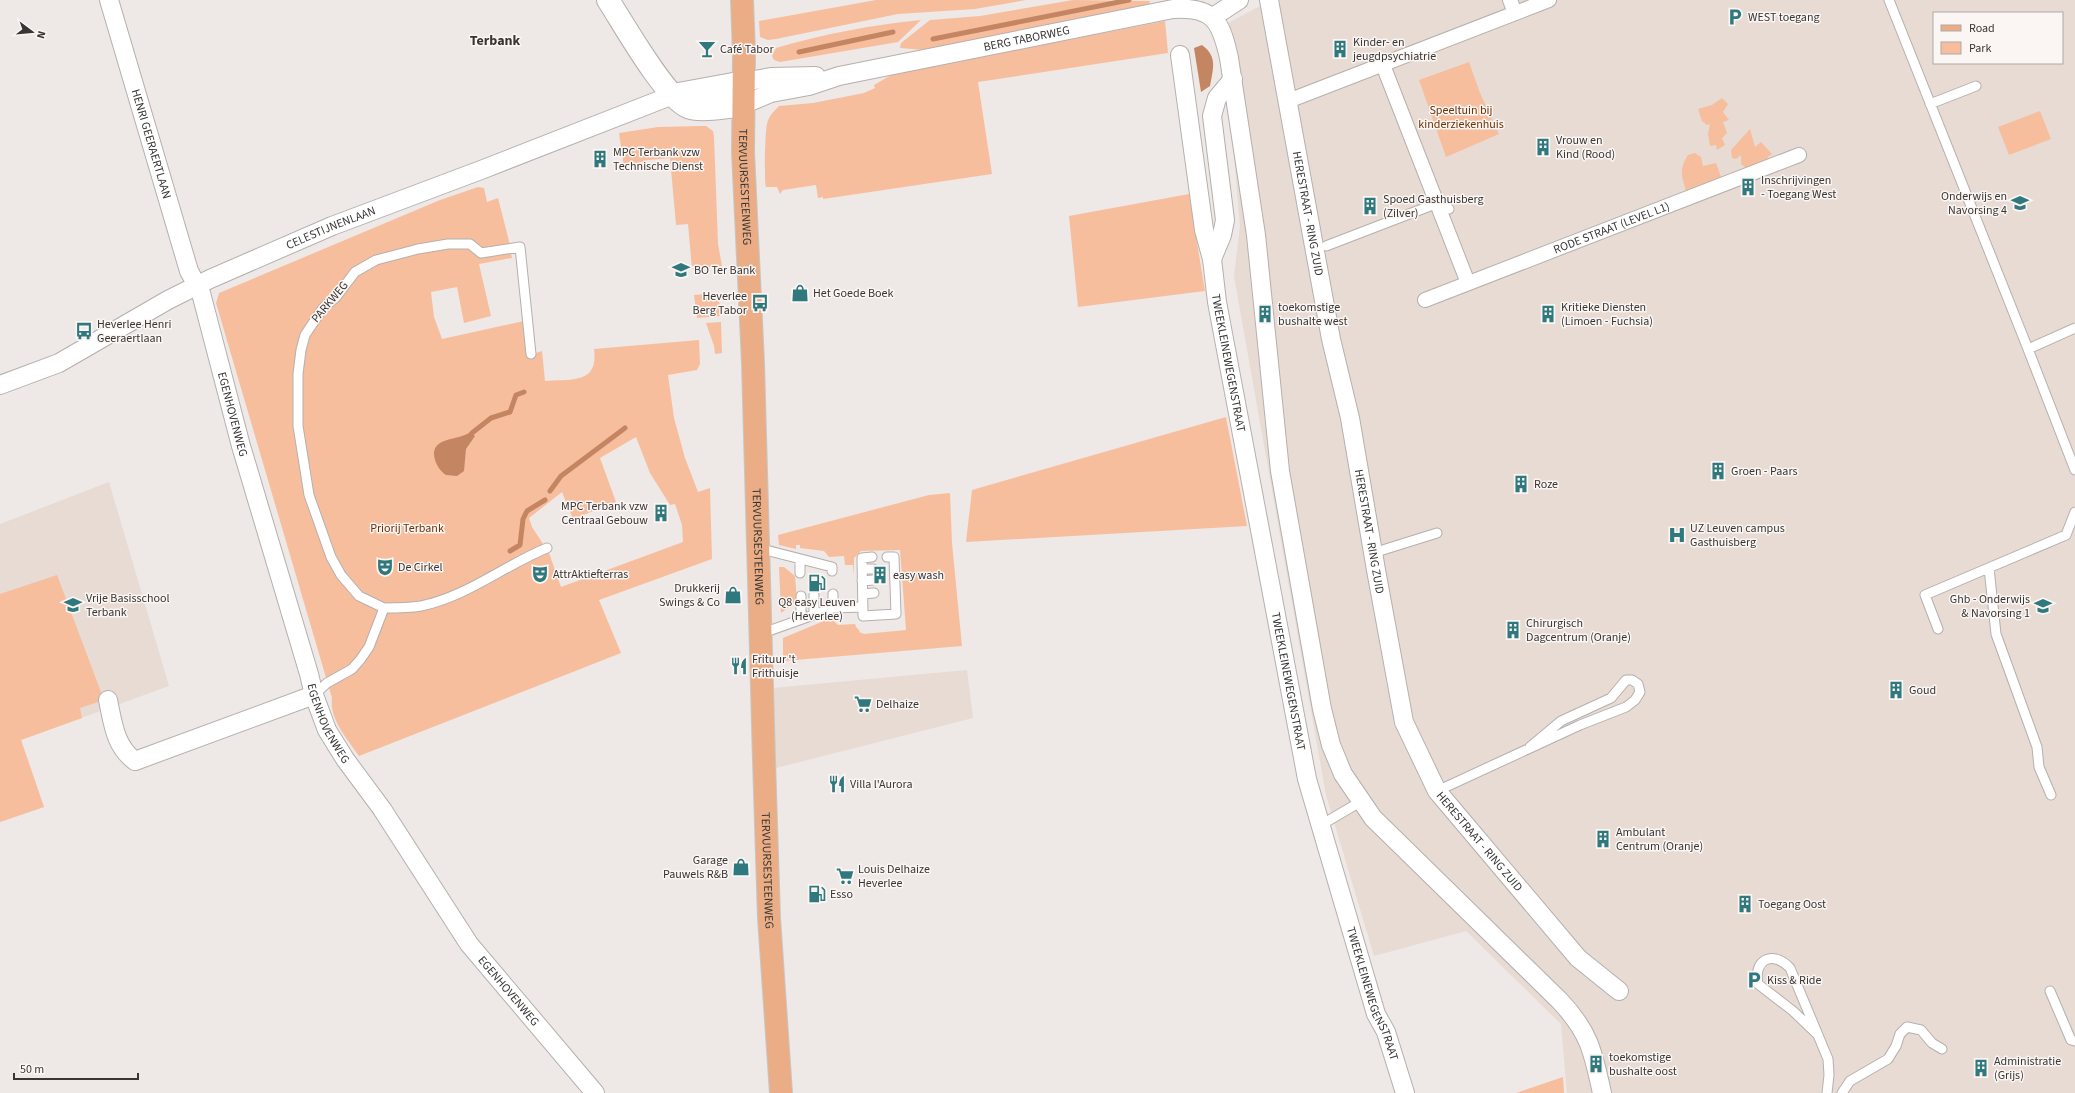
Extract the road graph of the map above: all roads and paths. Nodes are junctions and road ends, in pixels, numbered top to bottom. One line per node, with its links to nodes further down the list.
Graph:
1 (109, 0): 25 (street, HENRI GEERAERTLAAN)
2 (608, 0): 16 (main road)
3 (742, 0): 14 (main road, TERVUURSESTEENWEG)
4 (1239, 0): 9 (street)
5 (1269, 0): 17 (street, HERESTRAAT - RING ZUID)
6 (1549, 0): 8 (street)
7 (1889, 0): 18 (lane)
8 (1513, 6): 11 (street)
9 (1213, 17): 12 (street, BERG TABORWEG); 13 (street)
10 (1180, 55): 23 (street, TWEEKLEINEWEGENSTRAAT)
11 (1382, 65): 17 (street); 24 (street)
12 (839, 76): 14 (street, BERG TABORWEG); 19 (street, BERG TABORWEG)
13 (1233, 79): 23 (street, TWEEKLEINEWEGENSTRAAT); 64 (street)
14 (744, 82): 16 (main road); 19 (main road, TERVUURSESTEENWEG)
15 (1976, 86): 18 (lane)
16 (673, 95): 19 (main road); 25 (street, CELESTIJNENLAAN)
17 (1288, 101): 22 (street, HERESTRAAT - RING ZUID)
18 (1930, 104): 28 (lane)
19 (742, 105): 35 (main road, TERVUURSESTEENWEG)
20 (1799, 155): 24 (street, RODE STRAAT (LEVEL L1))
21 (1449, 209): 22 (lane)
22 (1320, 248): 36 (street, HERESTRAAT - RING ZUID)
23 (1212, 259): 65 (street, TWEEKLEINEWEGENSTRAAT)
24 (1468, 283): 26 (street, RODE STRAAT (LEVEL L1))
25 (196, 286): 30 (street, CELESTIJNENLAAN); 59 (street, EGENHOVENWEG)
26 (1424, 300)
27 (2075, 328): 28 (lane)
28 (2028, 349): 31 (lane)
29 (532, 354): 53 (lane, PARKWEG)
30 (0, 385)
31 (2075, 470)
32 (2075, 512): 40 (lane)
33 (1436, 533): 36 (lane)
34 (547, 548): 53 (lane, PARKWEG)
35 (758, 548): 39 (lane); 58 (main road, TERVUURSESTEENWEG)
36 (1373, 553): 62 (street, HERESTRAAT - RING ZUID)
37 (872, 557): 41 (lane)
38 (887, 557): 52 (lane)
39 (800, 559): 43 (lane); 44 (lane)
40 (1989, 568): 57 (lane); 63 (lane)
41 (862, 569): 42 (lane); 45 (lane)
42 (873, 569)
43 (832, 571)
44 (800, 573)
45 (862, 580): 46 (lane); 49 (lane)
46 (873, 580)
47 (874, 592): 49 (lane)
48 (833, 594): 54 (lane)
49 (863, 594): 52 (lane)
50 (817, 595): 55 (lane)
51 (801, 596): 56 (lane)
52 (863, 607): 54 (lane)
53 (384, 608): 59 (lane)
54 (833, 608): 55 (lane)
55 (817, 614): 56 (lane)
56 (801, 619): 58 (lane)
57 (1938, 628)
58 (760, 634): 72 (main road, TERVUURSESTEENWEG)
59 (314, 695): 60 (street); 71 (street, EGENHOVENWEG)
60 (108, 700)
61 (1530, 747): 61 (lane); 62 (lane)
62 (1438, 791): 66 (street, HERESTRAAT - RING ZUID)
63 (2051, 795)
64 (1360, 802): 65 (lane); 74 (street)
65 (1321, 825): 73 (street, TWEEKLEINEWEGENSTRAAT)
66 (1619, 991)
67 (2050, 991): 69 (lane)
68 (1817, 1034): 68 (lane); 75 (lane)
69 (2075, 1041)
70 (1942, 1049): 76 (lane)
71 (595, 1093)
72 (781, 1093)
73 (1405, 1093)
74 (1602, 1093)
75 (1827, 1093)
76 (1842, 1093)

